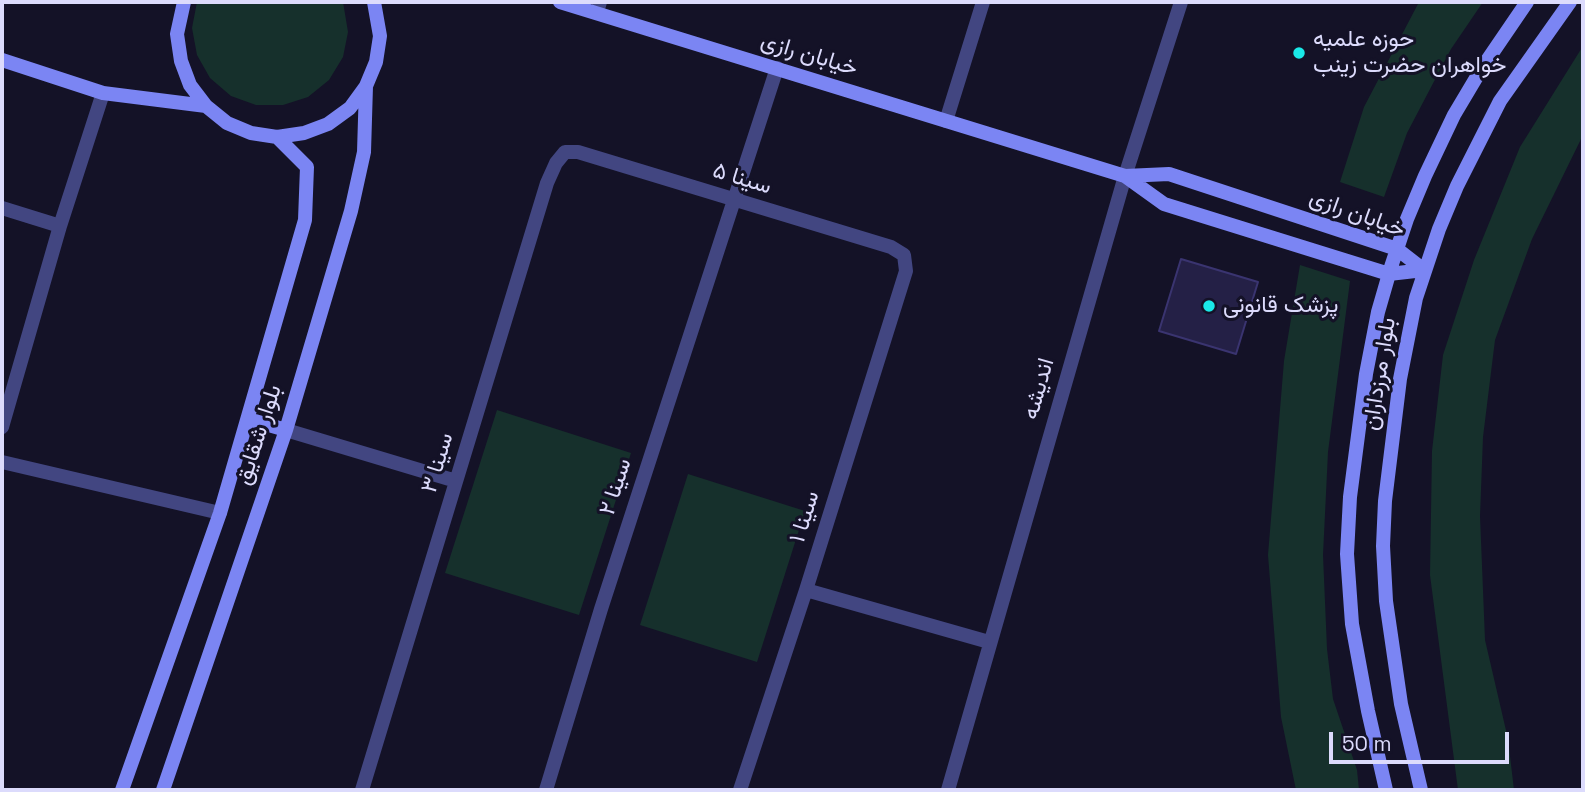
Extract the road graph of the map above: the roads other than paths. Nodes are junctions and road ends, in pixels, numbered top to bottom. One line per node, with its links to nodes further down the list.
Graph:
1 (184, 2): 13 (main road)
2 (374, 2): 11 (main road)
3 (560, 2): 8 (main road, خیابان رازی)
4 (983, 2): 14 (street)
5 (1181, 2): 17 (street, اندیشه)
6 (1527, 2): 21 (main road, بلوار مرزداران)
7 (1570, 2): 23 (main road, بلوار مرزداران)
8 (598, 7): 10 (main road, خیابان رازی)
9 (2, 60): 12 (main road)
10 (776, 68): 14 (main road, خیابان رازی); 18 (street, سینا ۲)
11 (366, 86): 15 (main road); 27 (main road, بلوار شقایق)
12 (103, 93): 13 (main road); 20 (street)
13 (206, 106): 15 (main road)
14 (947, 121): 17 (main road, خیابان رازی)
15 (277, 136): 25 (main road, بلوار شقایق)
16 (565, 152): 18 (street, سینا ۵); 29 (street, سینا ۳)
17 (1125, 176): 21 (main road, خیابان رازی); 24 (main road, خیابان رازی); 32 (street, اندیشه)
18 (734, 200): 22 (street, سینا ۵); 36 (street, سینا ۲)
19 (2, 208): 20 (street)
20 (60, 226): 26 (street)
21 (1396, 249): 23 (main road, خیابان رازی); 24 (main road, بلوار مرزداران)
22 (904, 255): 31 (street, سینا ۱)
23 (1424, 270): 24 (main road, خیابان رازی); 40 (main road, بلوار مرزداران)
24 (1389, 274): 39 (main road, بلوار مرزداران)
25 (248, 419): 27 (main road); 30 (main road, بلوار شقایق)
26 (2, 427)
27 (286, 430): 29 (street); 34 (main road, بلوار شقایق)
28 (2, 462): 30 (street)
29 (456, 481): 35 (street, سینا ۳)
30 (220, 513): 33 (main road, بلوار شقایق)
31 (806, 590): 32 (street); 37 (street, سینا ۱)
32 (989, 642): 38 (street, اندیشه)
33 (122, 790)
34 (163, 790)
35 (362, 790)
36 (546, 790)
37 (740, 790)
38 (948, 790)
39 (1385, 790)
40 (1421, 790)

